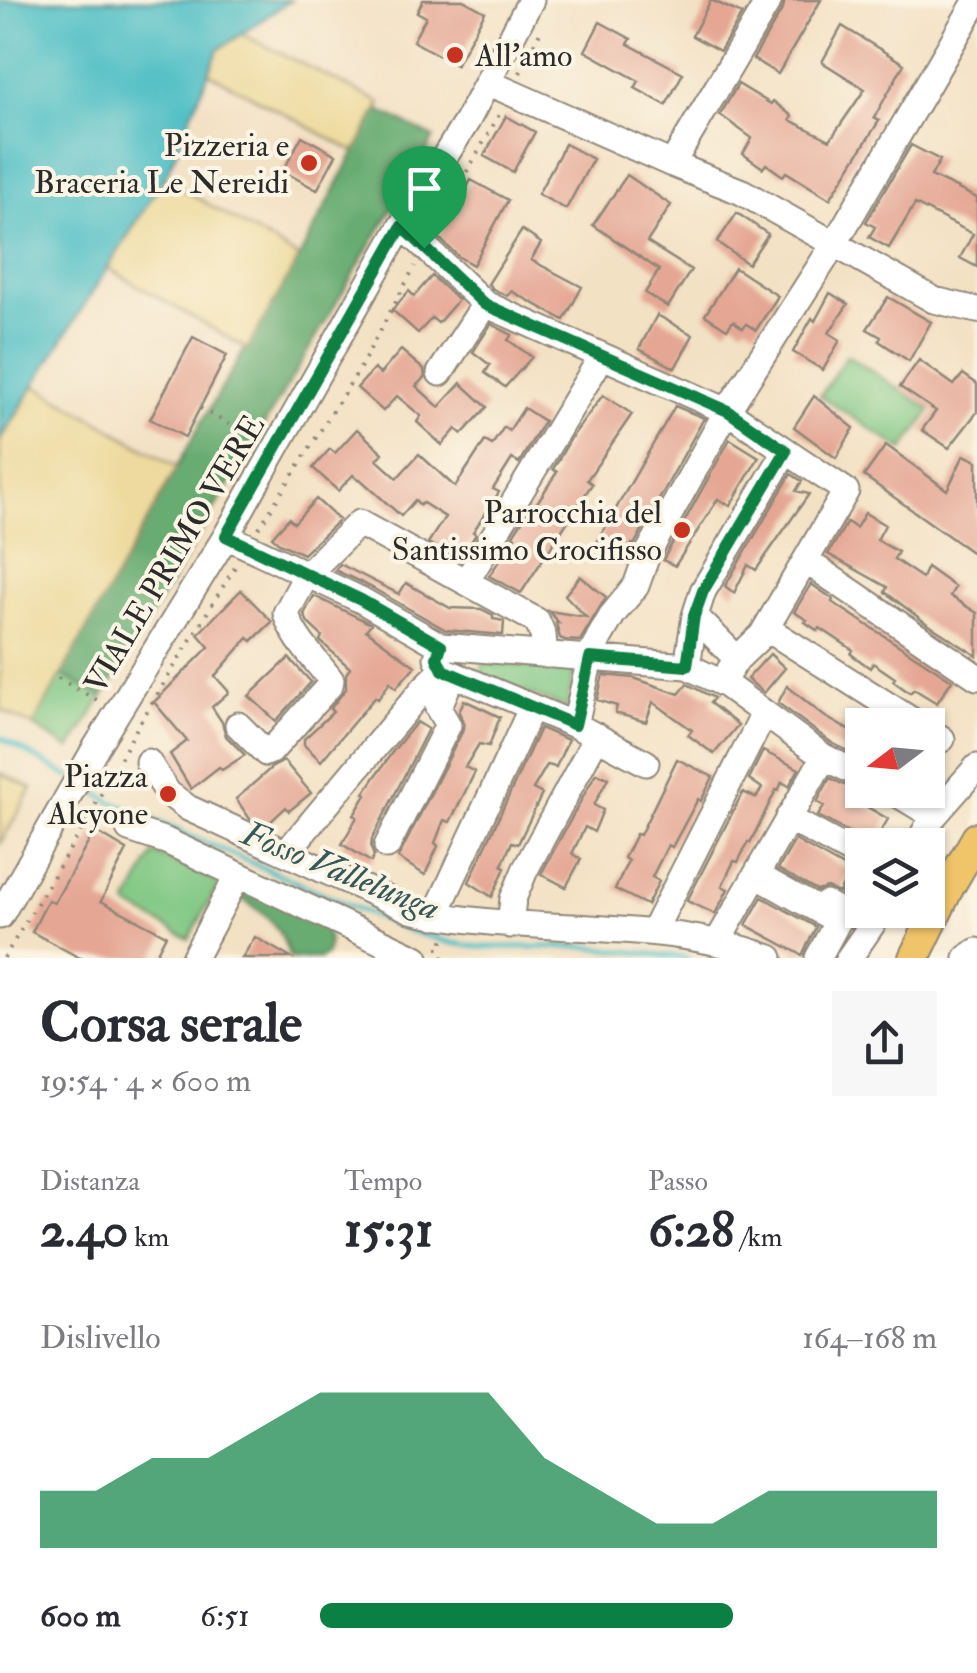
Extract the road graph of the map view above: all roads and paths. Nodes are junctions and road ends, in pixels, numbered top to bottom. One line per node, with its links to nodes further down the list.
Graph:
1 (769, 0): 7 (street)
2 (977, 0): 4 (street)
3 (539, 10): 5 (path); 6 (street, VIALE PRIMO VERE)
4 (968, 39): 9 (street)
5 (520, 74)
6 (497, 92): 7 (street); 8 (street, VIALE PRIMO VERE); 10 (path, VIALE PRIMO VERE)
7 (672, 164): 9 (street)
8 (402, 226): 10 (street); 17 (street, VIALE PRIMO VERE)
9 (835, 243): 12 (street); 16 (street)
10 (424, 248): 11 (street); 20 (path, VIALE PRIMO VERE)
11 (484, 304): 13 (street); 14 (street)
12 (977, 310)
13 (602, 356): 16 (street); 24 (street)
14 (440, 373)
15 (200, 408): 17 (path)
16 (728, 411): 18 (street); 28 (street)
17 (275, 451): 19 (street, VIALE PRIMO VERE)
18 (786, 451): 21 (street); 25 (street)
19 (226, 536): 23 (street); 60 (street, VIALE PRIMO VERE)
20 (253, 538)
21 (806, 561): 26 (street); 32 (street)
22 (238, 562): 45 (path, VIALE PRIMO VERE)
23 (308, 574): 24 (street); 30 (street); 39 (street)
24 (466, 582): 27 (street)
25 (694, 616): 29 (street); 31 (street)
26 (766, 628): 29 (street); 37 (street)
27 (545, 654): 28 (street); 30 (street)
28 (590, 658): 31 (street); 40 (street)
29 (737, 660): 34 (street)
30 (446, 663): 36 (street); 54 (street); 56 (street)
31 (687, 666): 34 (street)
32 (977, 677)
33 (58, 678): 35 (path)
34 (726, 685): 38 (street)
35 (100, 702)
36 (532, 707): 40 (street); 61 (street)
37 (892, 708)
38 (764, 714): 41 (street); 64 (street)
39 (238, 725)
40 (586, 730): 43 (street); 62 (street)
41 (824, 757): 46 (street); 50 (street)
42 (148, 762): 56 (street)
43 (646, 764)
44 (977, 767): 49 (street)
45 (116, 768): 47 (path); 68 (path, VIALE PRIMO VERE)
46 (845, 768)
47 (131, 787)
48 (921, 808): 49 (street)
49 (934, 816): 51 (street)
50 (788, 818): 55 (street); 57 (street)
51 (927, 828)
52 (129, 830): 58 (street)
53 (977, 838): 74 (main road)
54 (388, 846)
55 (845, 849)
56 (286, 853): 61 (street)
57 (758, 871): 59 (street); 65 (street); 72 (street)
58 (238, 875): 67 (street); 69 (street)
59 (845, 914)
60 (0, 916)
61 (436, 916): 62 (street)
62 (510, 925): 64 (street)
63 (870, 928): 73 (street)
64 (652, 932): 65 (street)
65 (718, 942): 71 (street)
66 (977, 951): 75 (street)
67 (424, 952): 70 (path)
68 (4, 958)
69 (194, 958)
70 (443, 958)
71 (770, 958)
72 (818, 958)
73 (849, 958)
74 (914, 958)
75 (967, 958)

